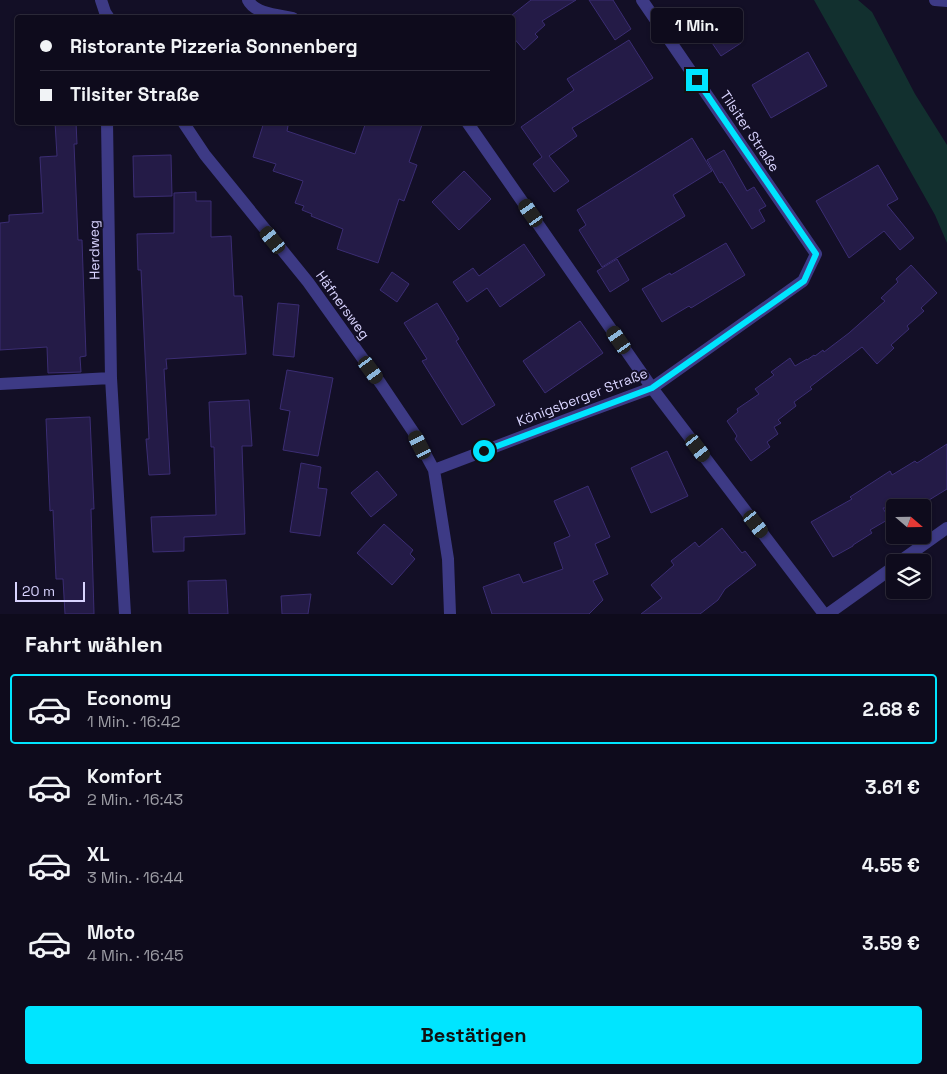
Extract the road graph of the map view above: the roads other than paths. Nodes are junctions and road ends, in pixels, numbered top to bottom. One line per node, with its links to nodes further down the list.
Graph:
1 (248, 0): 5 (street)
2 (642, 0): 9 (street, Tilsiter Straße)
3 (935, 0): 4 (street)
4 (947, 0)
5 (275, 15)
6 (107, 125): 10 (street, Herdweg)
7 (184, 125): 13 (street, Häfnersweg)
8 (469, 125): 12 (street)
9 (804, 281): 12 (street, Königsberger Straße)
10 (111, 378): 11 (street); 17 (street, Herdweg)
11 (0, 384)
12 (652, 388): 13 (street, Königsberger Straße); 19 (street)
13 (434, 470): 18 (street, Häfnersweg)
14 (947, 528): 15 (street)
15 (910, 554)
16 (886, 572): 19 (street)
17 (125, 614)
18 (450, 614)
19 (826, 614)

